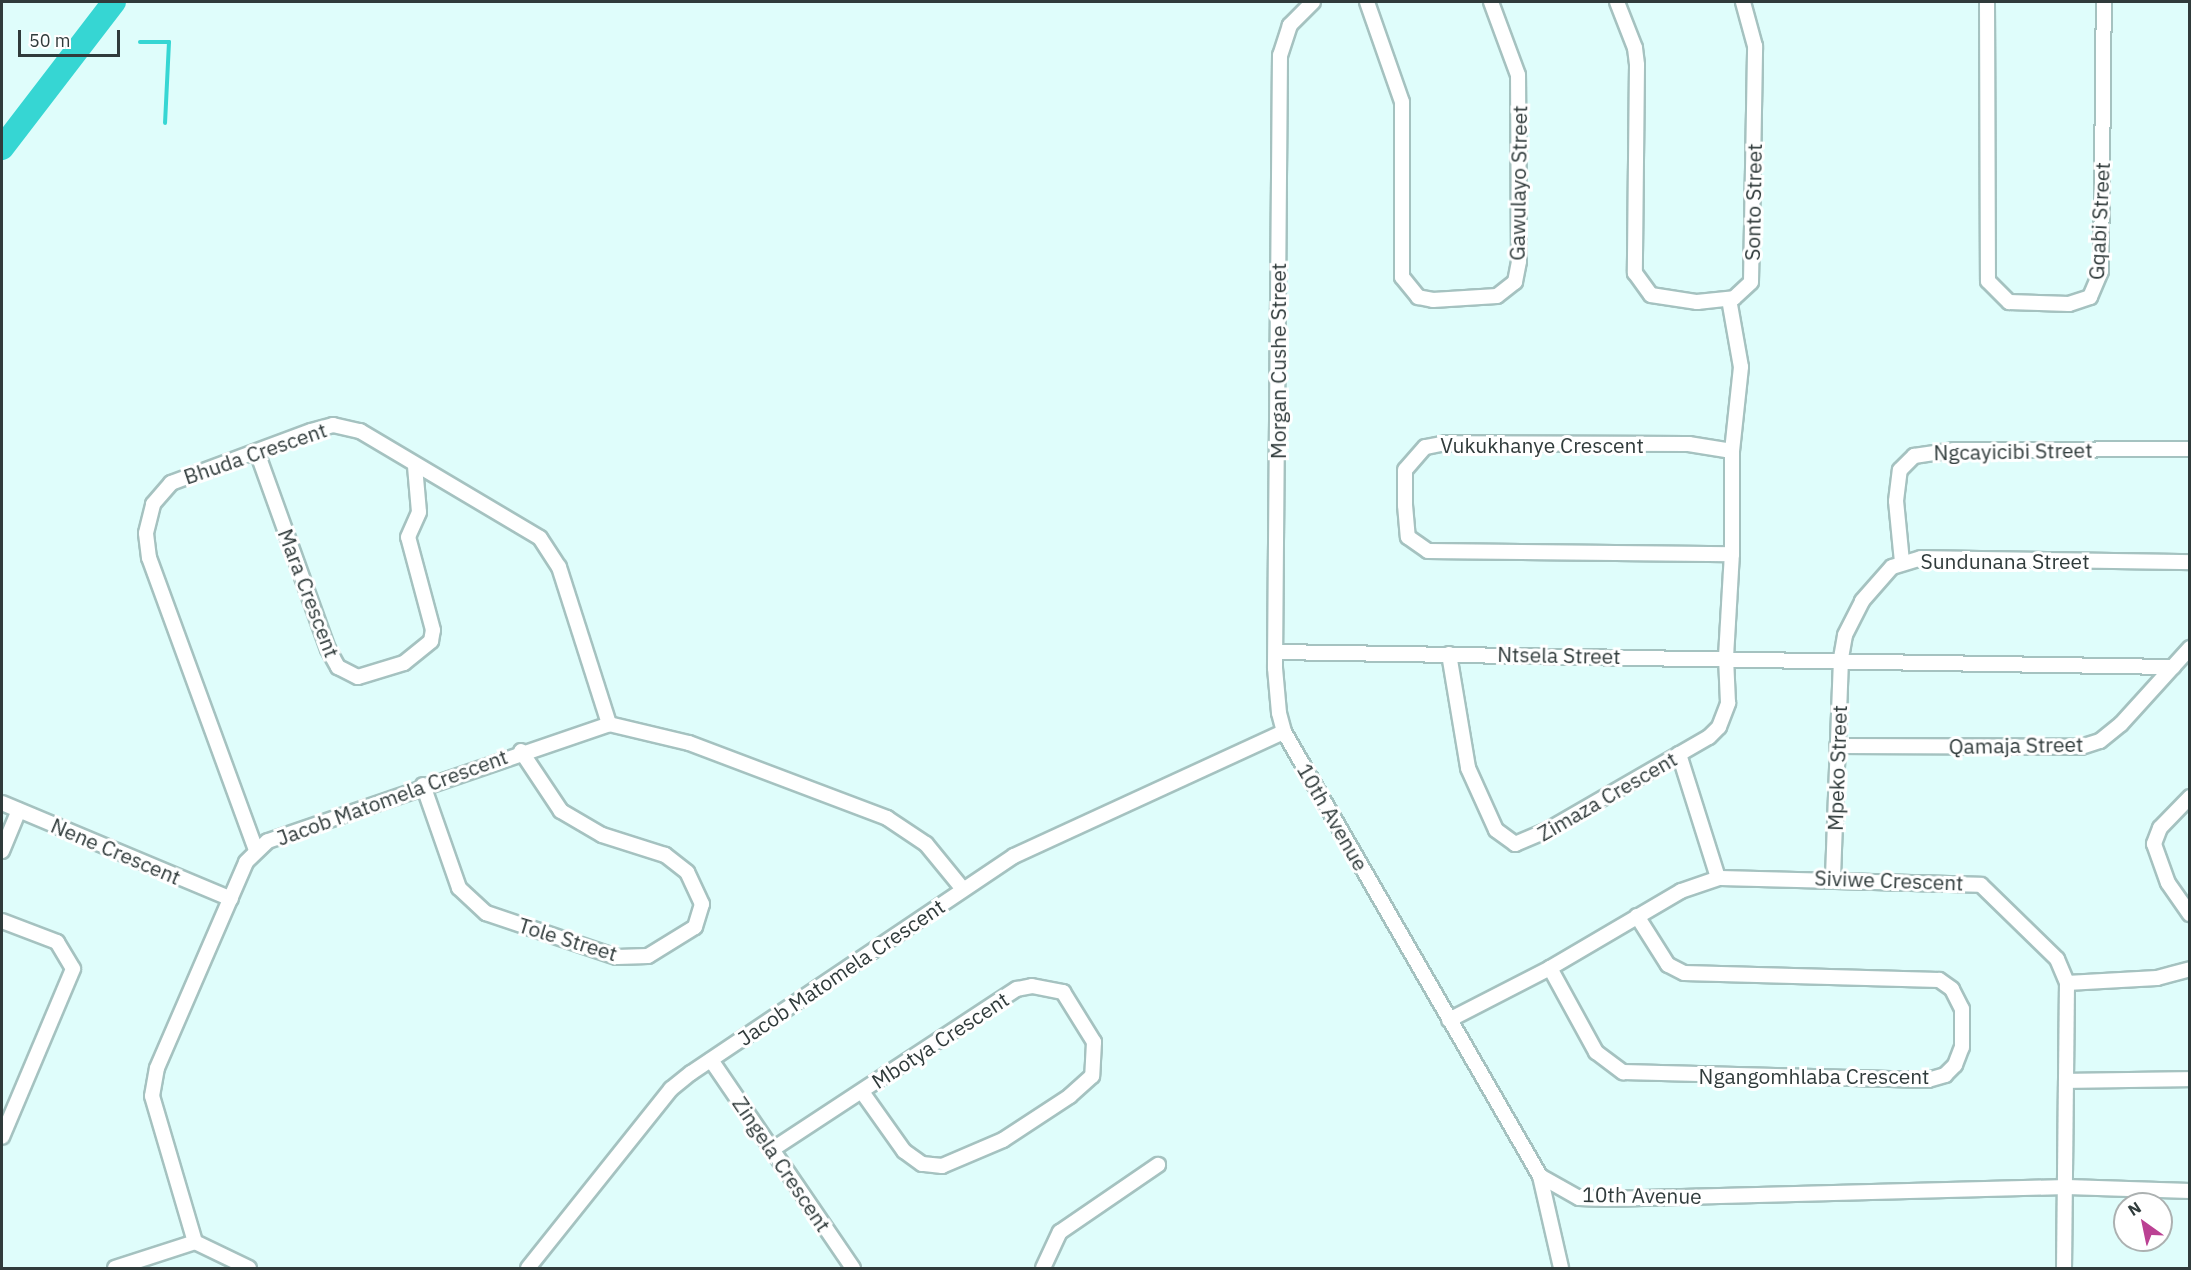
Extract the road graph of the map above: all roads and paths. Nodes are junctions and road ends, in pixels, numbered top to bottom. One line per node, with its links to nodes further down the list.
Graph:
1 (1313, 2): 17 (street, Morgan Cushe Street)
2 (1367, 2): 3 (street, Gawulayo Street)
3 (1491, 2)
4 (1617, 2): 8 (street)
5 (1743, 2): 8 (street, Sonto Street)
6 (1987, 2): 7 (street, Gqabi Street)
7 (2104, 2)
8 (1730, 299): 10 (street)
9 (2190, 449): 14 (street, Ngcayicibi Street)
10 (1732, 451): 13 (street); 13 (street, Vukukhanye Crescent)
11 (257, 452): 12 (street, Bhuda Crescent); 12 (street, Mara Crescent); 31 (street, Bhuda Crescent)
12 (415, 466): 22 (street, Bhuda Crescent)
13 (1732, 554): 19 (street)
14 (1902, 562): 15 (street, Sundunana Street); 20 (street, Sundunana Street)
15 (2190, 562)
16 (2190, 648): 21 (street, Qamaja Street)
17 (1276, 652): 18 (street, Ntsela Street); 23 (street, Morgan Cushe Street)
18 (1449, 654): 19 (street, Ntsela Street); 26 (street, Zimaza Crescent)
19 (1726, 657): 20 (street, Ntsela Street); 26 (street, Zimaza Crescent)
20 (1841, 658): 21 (street, Ntsela Street); 24 (street, Mpeko Street)
21 (2173, 667): 24 (street, Qamaja Street)
22 (609, 724): 25 (street, Jacob Matomela Crescent); 35 (street, Jacob Matomela Crescent)
23 (1284, 732): 35 (street, Jacob Matomela Crescent); 43 (street, 10th Avenue)
24 (1838, 746): 34 (street, Mpeko Street)
25 (521, 751): 27 (street, Jacob Matomela Crescent); 27 (street, Tole Street)
26 (1679, 754): 33 (street)
27 (423, 785): 31 (street, Jacob Matomela Crescent)
28 (2190, 797): 37 (street)
29 (2, 803): 30 (street, Nene Crescent)
30 (19, 810): 32 (street); 36 (street, Nene Crescent)
31 (256, 850): 36 (street, Jacob Matomela Crescent)
32 (2, 851)
33 (1718, 878): 34 (street, Siviwe Crescent); 38 (street, Siviwe Crescent)
34 (1833, 878): 42 (street, Siviwe Crescent)
35 (962, 888): 44 (street, Jacob Matomela Crescent)
36 (231, 899): 54 (street, Jacob Matomela Crescent)
37 (2190, 914)
38 (1637, 916): 40 (street, Siviwe Crescent); 40 (street, Ngangomhlaba Crescent)
39 (2, 921): 48 (street)
40 (1550, 968): 43 (street, Siviwe Crescent)
41 (2190, 969): 42 (street)
42 (2067, 983): 46 (street, Siviwe Crescent)
43 (1449, 1020): 51 (street, 10th Avenue)
44 (711, 1060): 49 (street, Zingela Crescent); 57 (street, Jacob Matomela Crescent)
45 (2190, 1079): 46 (street)
46 (2068, 1081): 52 (street, Siviwe Crescent)
47 (862, 1092): 47 (street, Mbotya Crescent); 49 (street, Mbotya Crescent)
48 (2, 1137)
49 (773, 1149): 58 (street, Zingela Crescent)
50 (1158, 1166): 59 (street)
51 (1540, 1176): 52 (street, 10th Avenue); 60 (street)
52 (2067, 1187): 53 (street, 10th Avenue); 61 (street, Siviwe Crescent)
53 (2190, 1191)
54 (195, 1242): 55 (street); 56 (street)
55 (116, 1269)
56 (249, 1269)
57 (528, 1269)
58 (853, 1269)
59 (1043, 1269)
60 (1561, 1269)
61 (2064, 1269)

